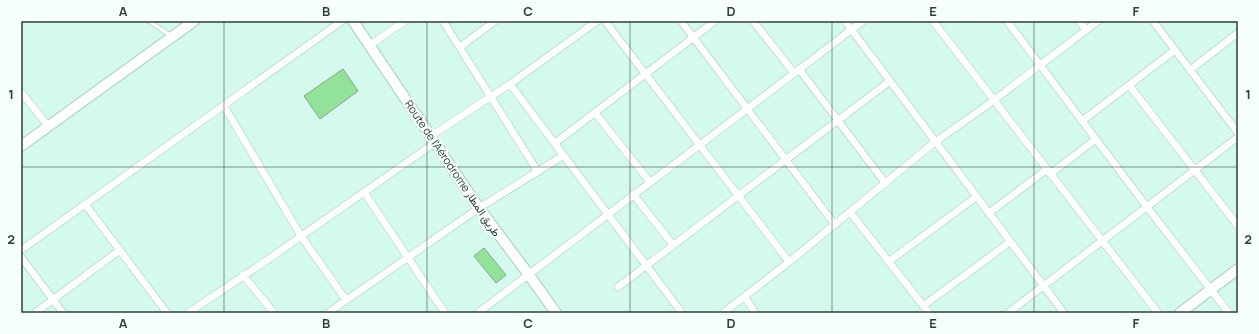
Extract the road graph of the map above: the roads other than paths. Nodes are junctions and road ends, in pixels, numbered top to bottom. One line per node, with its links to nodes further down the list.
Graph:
1 (149, 21): 23 (lane)
2 (194, 21): 23 (street)
3 (342, 21): 38 (street)
4 (353, 21): 25 (street, Route de l'Aérodrome طريق المطار)
5 (405, 21): 25 (street)
6 (443, 21): 26 (street)
7 (495, 21): 26 (street)
8 (597, 21): 33 (street)
9 (605, 21): 31 (street)
10 (681, 21): 24 (street)
11 (715, 21): 24 (street)
12 (753, 21): 30 (street)
13 (844, 21): 20 (street)
14 (863, 21): 20 (street)
15 (932, 21): 37 (street)
16 (1007, 21): 28 (street)
17 (1079, 21): 21 (street)
18 (1098, 21): 21 (street)
19 (1153, 21): 27 (street)
20 (851, 30): 30 (street); 32 (street)
21 (1086, 30): 28 (street)
22 (1238, 33): 29 (street)
23 (172, 36): 43 (street)
24 (694, 38): 31 (street); 39 (street)
25 (370, 45): 46 (street, Route de l'Aérodrome طريق المطار)
26 (460, 47): 36 (street)
27 (1175, 50): 29 (street); 34 (street)
28 (1039, 65): 37 (street); 42 (street)
29 (1190, 70): 44 (street)
30 (797, 71): 39 (street); 41 (street)
31 (646, 74): 40 (street); 50 (street)
32 (890, 81): 41 (street); 48 (street)
33 (510, 84): 36 (street); 49 (street)
34 (1129, 84): 42 (street); 54 (street)
35 (21, 92): 43 (street)
36 (490, 97): 46 (street); 55 (street)
37 (993, 100): 48 (street); 56 (street)
38 (224, 106): 63 (street); 71 (street)
39 (748, 108): 50 (street); 53 (street)
40 (595, 113): 49 (street); 57 (street)
41 (838, 120): 53 (street); 58 (street)
42 (1082, 120): 47 (street)
43 (48, 126): 51 (street)
44 (1238, 133)
45 (1238, 137): 54 (street)
46 (434, 139): 59 (street); 65 (street, Route de l'Aérodrome طريق المطار)
47 (1096, 139): 56 (street); 64 (street)
48 (935, 142): 58 (street); 62 (street)
49 (555, 143): 52 (street)
50 (700, 144): 57 (street); 61 (street)
51 (21, 146)
52 (564, 155): 55 (street); 68 (street)
53 (785, 159): 61 (street); 69 (street)
54 (1194, 170): 64 (street); 70 (street)
55 (538, 172): 65 (street)
56 (1048, 172): 67 (street); 72 (street)
57 (650, 182): 60 (street)
58 (886, 184): 66 (street)
59 (364, 192): 71 (street); 78 (street)
60 (633, 194): 68 (street); 74 (street)
61 (738, 195): 74 (street); 79 (street)
62 (976, 197): 67 (street); 80 (street)
63 (85, 204): 75 (street); 76 (street)
64 (1147, 207): 72 (street); 87 (street)
65 (479, 208): 78 (street); 83 (street, Route de l'Aérodrome طريق المطار)
66 (850, 212): 69 (street); 80 (street)
67 (989, 213): 73 (street)
68 (608, 214): 81 (street); 83 (street)
69 (835, 225): 79 (street)
70 (1238, 226)
71 (302, 236): 84 (street); 90 (street)
72 (1102, 241): 85 (street); 107 (street)
73 (1010, 242): 85 (street); 91 (street)
74 (673, 244): 81 (street)
75 (21, 250)
76 (120, 250): 89 (street); 94 (street)
77 (21, 257): 89 (street)
78 (407, 258): 90 (street); 98 (street)
79 (789, 262): 88 (street)
80 (888, 262): 91 (street)
81 (646, 265): 86 (street); 101 (street)
82 (1238, 269): 87 (street)
83 (529, 275): 99 (street); 100 (street, Route de l'Aérodrome طريق المطار)
84 (243, 276): 95 (street); 96 (street)
85 (1043, 286): 105 (street); 106 (street)
86 (618, 287)
87 (1211, 289): 108 (street); 109 (street)
88 (745, 297): 102 (street); 103 (street)
89 (53, 300): 92 (street); 93 (street)
90 (346, 300): 97 (street)
91 (923, 306): 104 (street)
92 (35, 313)
93 (63, 313)
94 (167, 313)
95 (188, 313)
96 (274, 313)
97 (328, 313)
98 (445, 313)
99 (478, 313)
100 (556, 313)
101 (682, 313)
102 (723, 313)
103 (755, 313)
104 (929, 313)
105 (1008, 313)
106 (1064, 313)
107 (1158, 313)
108 (1180, 313)
109 (1229, 313)

